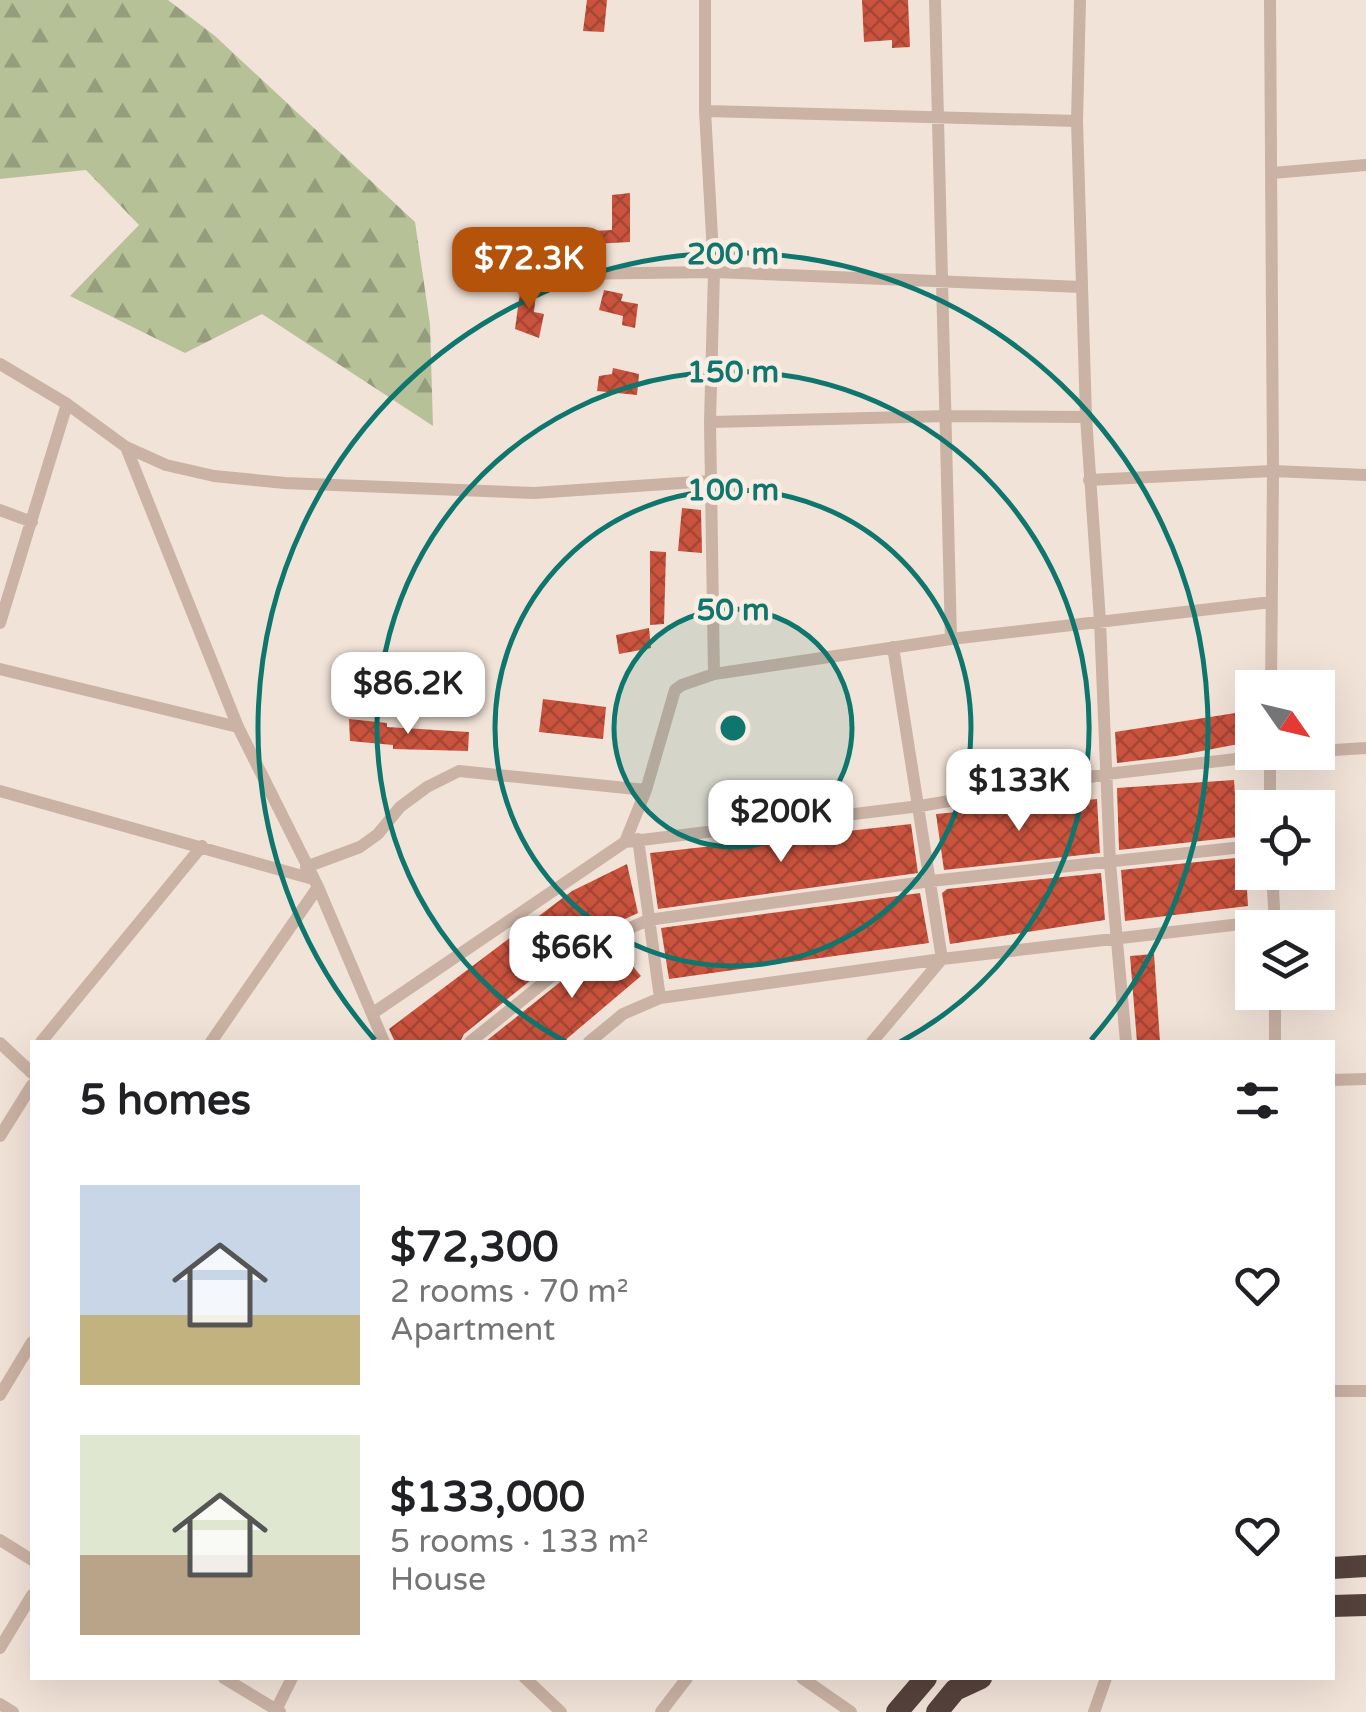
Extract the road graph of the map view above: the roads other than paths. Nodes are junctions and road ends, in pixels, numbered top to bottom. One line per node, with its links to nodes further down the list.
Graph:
1 (705, 0): 5 (street)
2 (935, 0): 6 (street)
3 (1080, 0): 7 (street)
4 (1270, 0): 9 (street)
5 (705, 112): 6 (street); 10 (street)
6 (938, 120): 7 (street); 12 (street)
7 (1078, 122): 13 (street)
8 (1366, 165): 9 (street)
9 (1272, 173): 20 (street)
10 (714, 272): 11 (street); 12 (street); 18 (street)
11 (490, 276)
12 (942, 283): 13 (street); 16 (street)
13 (1080, 287): 17 (street)
14 (0, 364): 15 (street)
15 (67, 404): 19 (street); 25 (street)
16 (946, 416): 17 (street); 18 (street); 29 (street)
17 (1086, 417): 22 (street)
18 (710, 422): 23 (street)
19 (126, 447): 23 (street); 34 (street)
20 (1273, 471): 21 (street); 22 (street); 26 (street)
21 (1366, 476)
22 (1089, 480): 27 (street)
23 (710, 481): 33 (street)
24 (0, 510): 25 (street)
25 (32, 522): 28 (street)
26 (1272, 602): 27 (street); 32 (street)
27 (1100, 621): 29 (street); 38 (street)
28 (0, 623)
29 (951, 639): 30 (street)
30 (893, 648): 33 (street); 41 (street)
31 (0, 670): 34 (street)
32 (1271, 670)
33 (714, 674): 39 (street)
34 (238, 727): 46 (street)
35 (1366, 748): 36 (street)
36 (1335, 750)
37 (1235, 758): 38 (street)
38 (1107, 774): 41 (street); 45 (street)
39 (646, 790): 42 (street); 46 (street)
40 (0, 791): 43 (street)
41 (920, 806): 42 (street); 47 (street)
42 (632, 840): 48 (street); 54 (street)
43 (202, 846): 46 (street); 55 (street)
44 (1235, 848): 45 (street)
45 (1110, 863): 47 (street); 50 (street)
46 (312, 878): 54 (street); 56 (street)
47 (931, 881): 48 (street); 51 (street)
48 (648, 920): 52 (street); 58 (street)
49 (1235, 927): 50 (street)
50 (1116, 937): 51 (street); 61 (street)
51 (942, 959): 52 (street); 60 (street)
52 (660, 998): 59 (street)
53 (1275, 1010): 62 (street)
54 (373, 1014): 57 (street)
55 (43, 1040)
56 (212, 1040)
57 (383, 1040)
58 (472, 1040)
59 (591, 1040)
60 (874, 1040)
61 (1126, 1040)
62 (1275, 1040)
63 (0, 1043): 64 (street)
64 (29, 1064)
65 (1366, 1078): 66 (street)
66 (1335, 1080)
67 (30, 1088): 68 (street)
68 (0, 1136)
69 (30, 1345): 72 (street)
70 (1335, 1390): 71 (street)
71 (1366, 1391)
72 (0, 1395)
73 (0, 1540): 74 (street)
74 (30, 1559)
75 (1366, 1566): 76 (highway)
76 (1335, 1568)
77 (30, 1597): 80 (street)
78 (1366, 1605): 79 (highway)
79 (1335, 1606)
80 (0, 1648)
81 (227, 1680): 90 (street)
82 (291, 1680): 90 (street)
83 (527, 1680): 92 (street)
84 (686, 1680): 93 (street)
85 (805, 1680): 94 (street)
86 (924, 1680): 95 (highway)
87 (977, 1680): 96 (highway)
88 (1105, 1680): 97 (street)
89 (0, 1704): 91 (street)
90 (277, 1711)
91 (13, 1712)
92 (561, 1712)
93 (662, 1712)
94 (851, 1712)
95 (896, 1712)
96 (937, 1712)
97 (1094, 1712)

